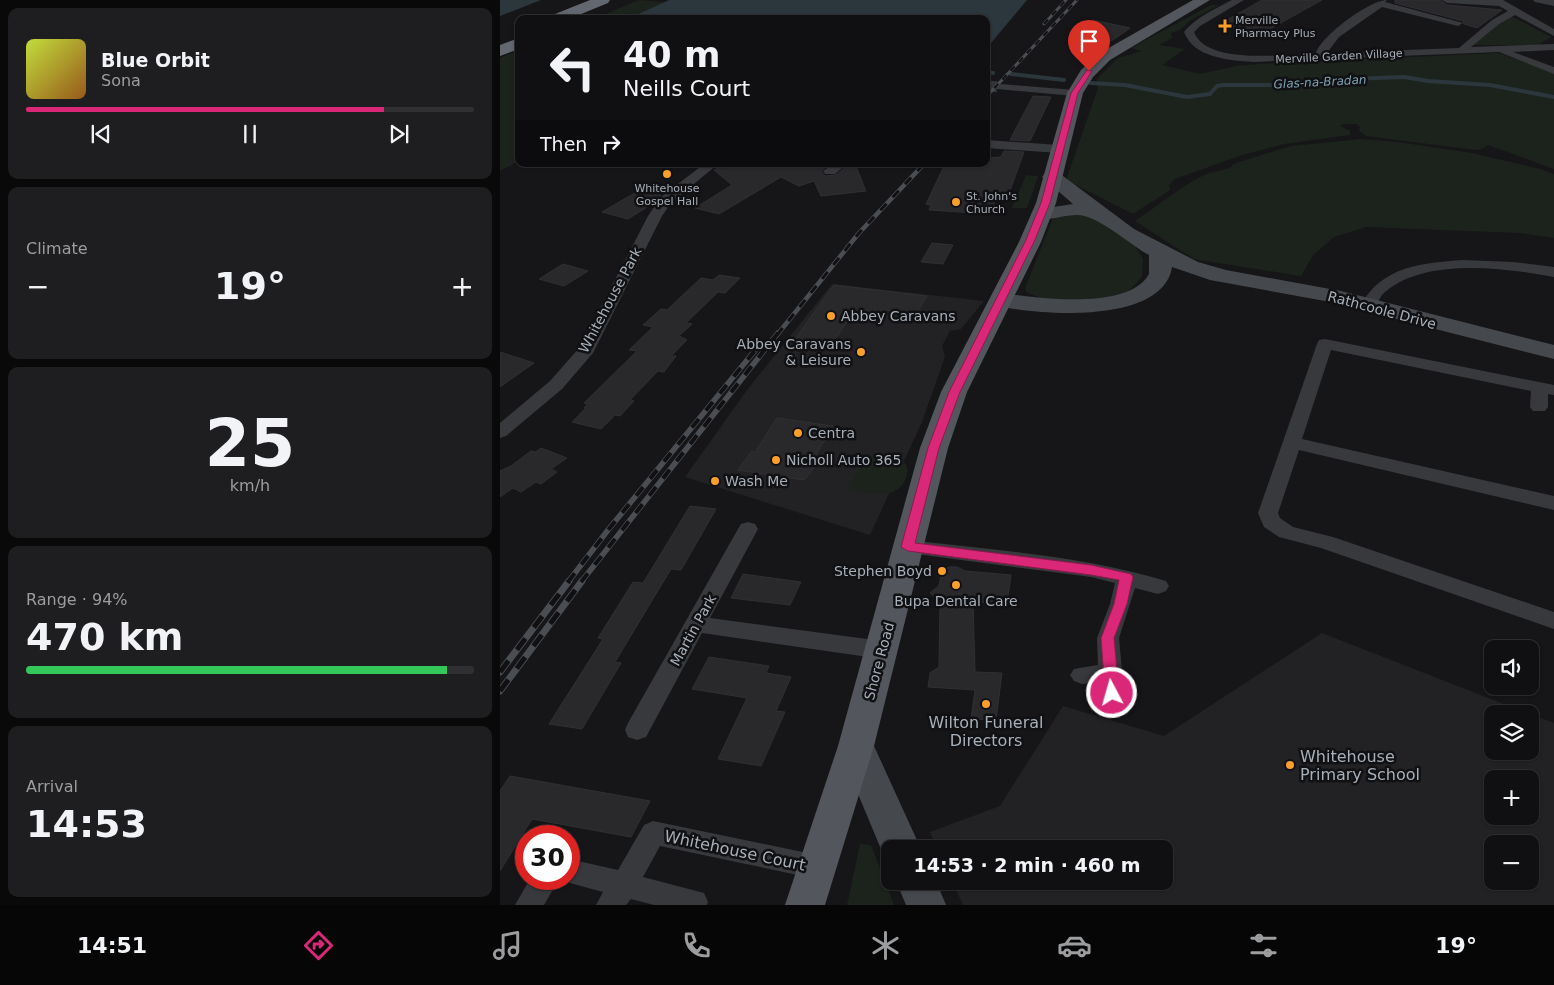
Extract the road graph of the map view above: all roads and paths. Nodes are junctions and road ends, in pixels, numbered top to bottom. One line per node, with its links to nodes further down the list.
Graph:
1 (1203, 0): 28 (main road, Shore Road)
2 (1221, 0): 5 (street, Merville Garden Village)
3 (1447, 0): 6 (street)
4 (1538, 0): 9 (street)
5 (1237, 1): 25 (street, Merville Garden Village)
6 (1498, 1): 10 (street)
7 (610, 2): 11 (highway); 12 (highway)
8 (1381, 2): 14 (street); 25 (street)
9 (1554, 3)
10 (1516, 11): 16 (street); 23 (street)
11 (568, 15)
12 (585, 15)
13 (1469, 16): 14 (street)
14 (1458, 23): 15 (street)
15 (1448, 31)
16 (1554, 33)
17 (515, 35): 18 (highway)
18 (500, 41)
19 (515, 45): 24 (highway)
20 (1554, 47): 21 (street, Merville Garden Village)
21 (1528, 48): 22 (street, Merville Garden Village); 26 (street)
22 (1497, 49): 23 (street, Merville Garden Village); 27 (street)
23 (1465, 50): 25 (street, Merville Garden Village)
24 (500, 51)
25 (1320, 57)
26 (1554, 57)
27 (1554, 71)
28 (1078, 86): 29 (street); 31 (main road, Shore Road)
29 (1001, 87)
30 (990, 144): 31 (street)
31 (1059, 149): 35 (main road, Shore Road)
32 (708, 167): 47 (street, Whitehouse Park)
33 (837, 167): 34 (street)
34 (830, 171)
35 (1052, 177): 36 (street, Rathcoole Drive); 37 (main road, Shore Road)
36 (1099, 213): 37 (street, Rathcoole Drive); 38 (street, Rathcoole Drive)
37 (1041, 214): 42 (main road, Shore Road)
38 (1158, 252): 40 (street, Rathcoole Drive); 41 (street)
39 (1554, 272): 43 (street)
40 (1208, 273): 41 (street, Rathcoole Drive); 43 (street, Rathcoole Drive)
41 (1157, 281): 42 (street, Rathcoole Drive)
42 (1002, 300): 51 (main road, Shore Road)
43 (1368, 306): 44 (street, Rathcoole Drive)
44 (1554, 352)
45 (1547, 389): 46 (street); 48 (street)
46 (1539, 408)
47 (500, 432)
48 (1292, 443): 49 (street); 54 (street)
49 (1554, 503)
50 (748, 529): 55 (street, Martin Park)
51 (908, 547): 52 (street); 56 (main road, Shore Road)
52 (1126, 577): 53 (street); 57 (street)
53 (1158, 586)
54 (1554, 621)
55 (696, 624): 56 (street); 58 (street, Martin Park)
56 (882, 650): 59 (main road, Shore Road)
57 (1082, 675)
58 (637, 730)
59 (856, 746): 60 (street); 61 (main road, Shore Road)
60 (897, 840)
61 (816, 867): 65 (street, Whitehouse Court); 68 (main road, Shore Road)
62 (580, 876): 65 (street)
63 (538, 890): 67 (street)
64 (920, 890): 69 (street)
65 (618, 895): 66 (street)
66 (694, 902)
67 (529, 905)
68 (805, 905)
69 (926, 905)

